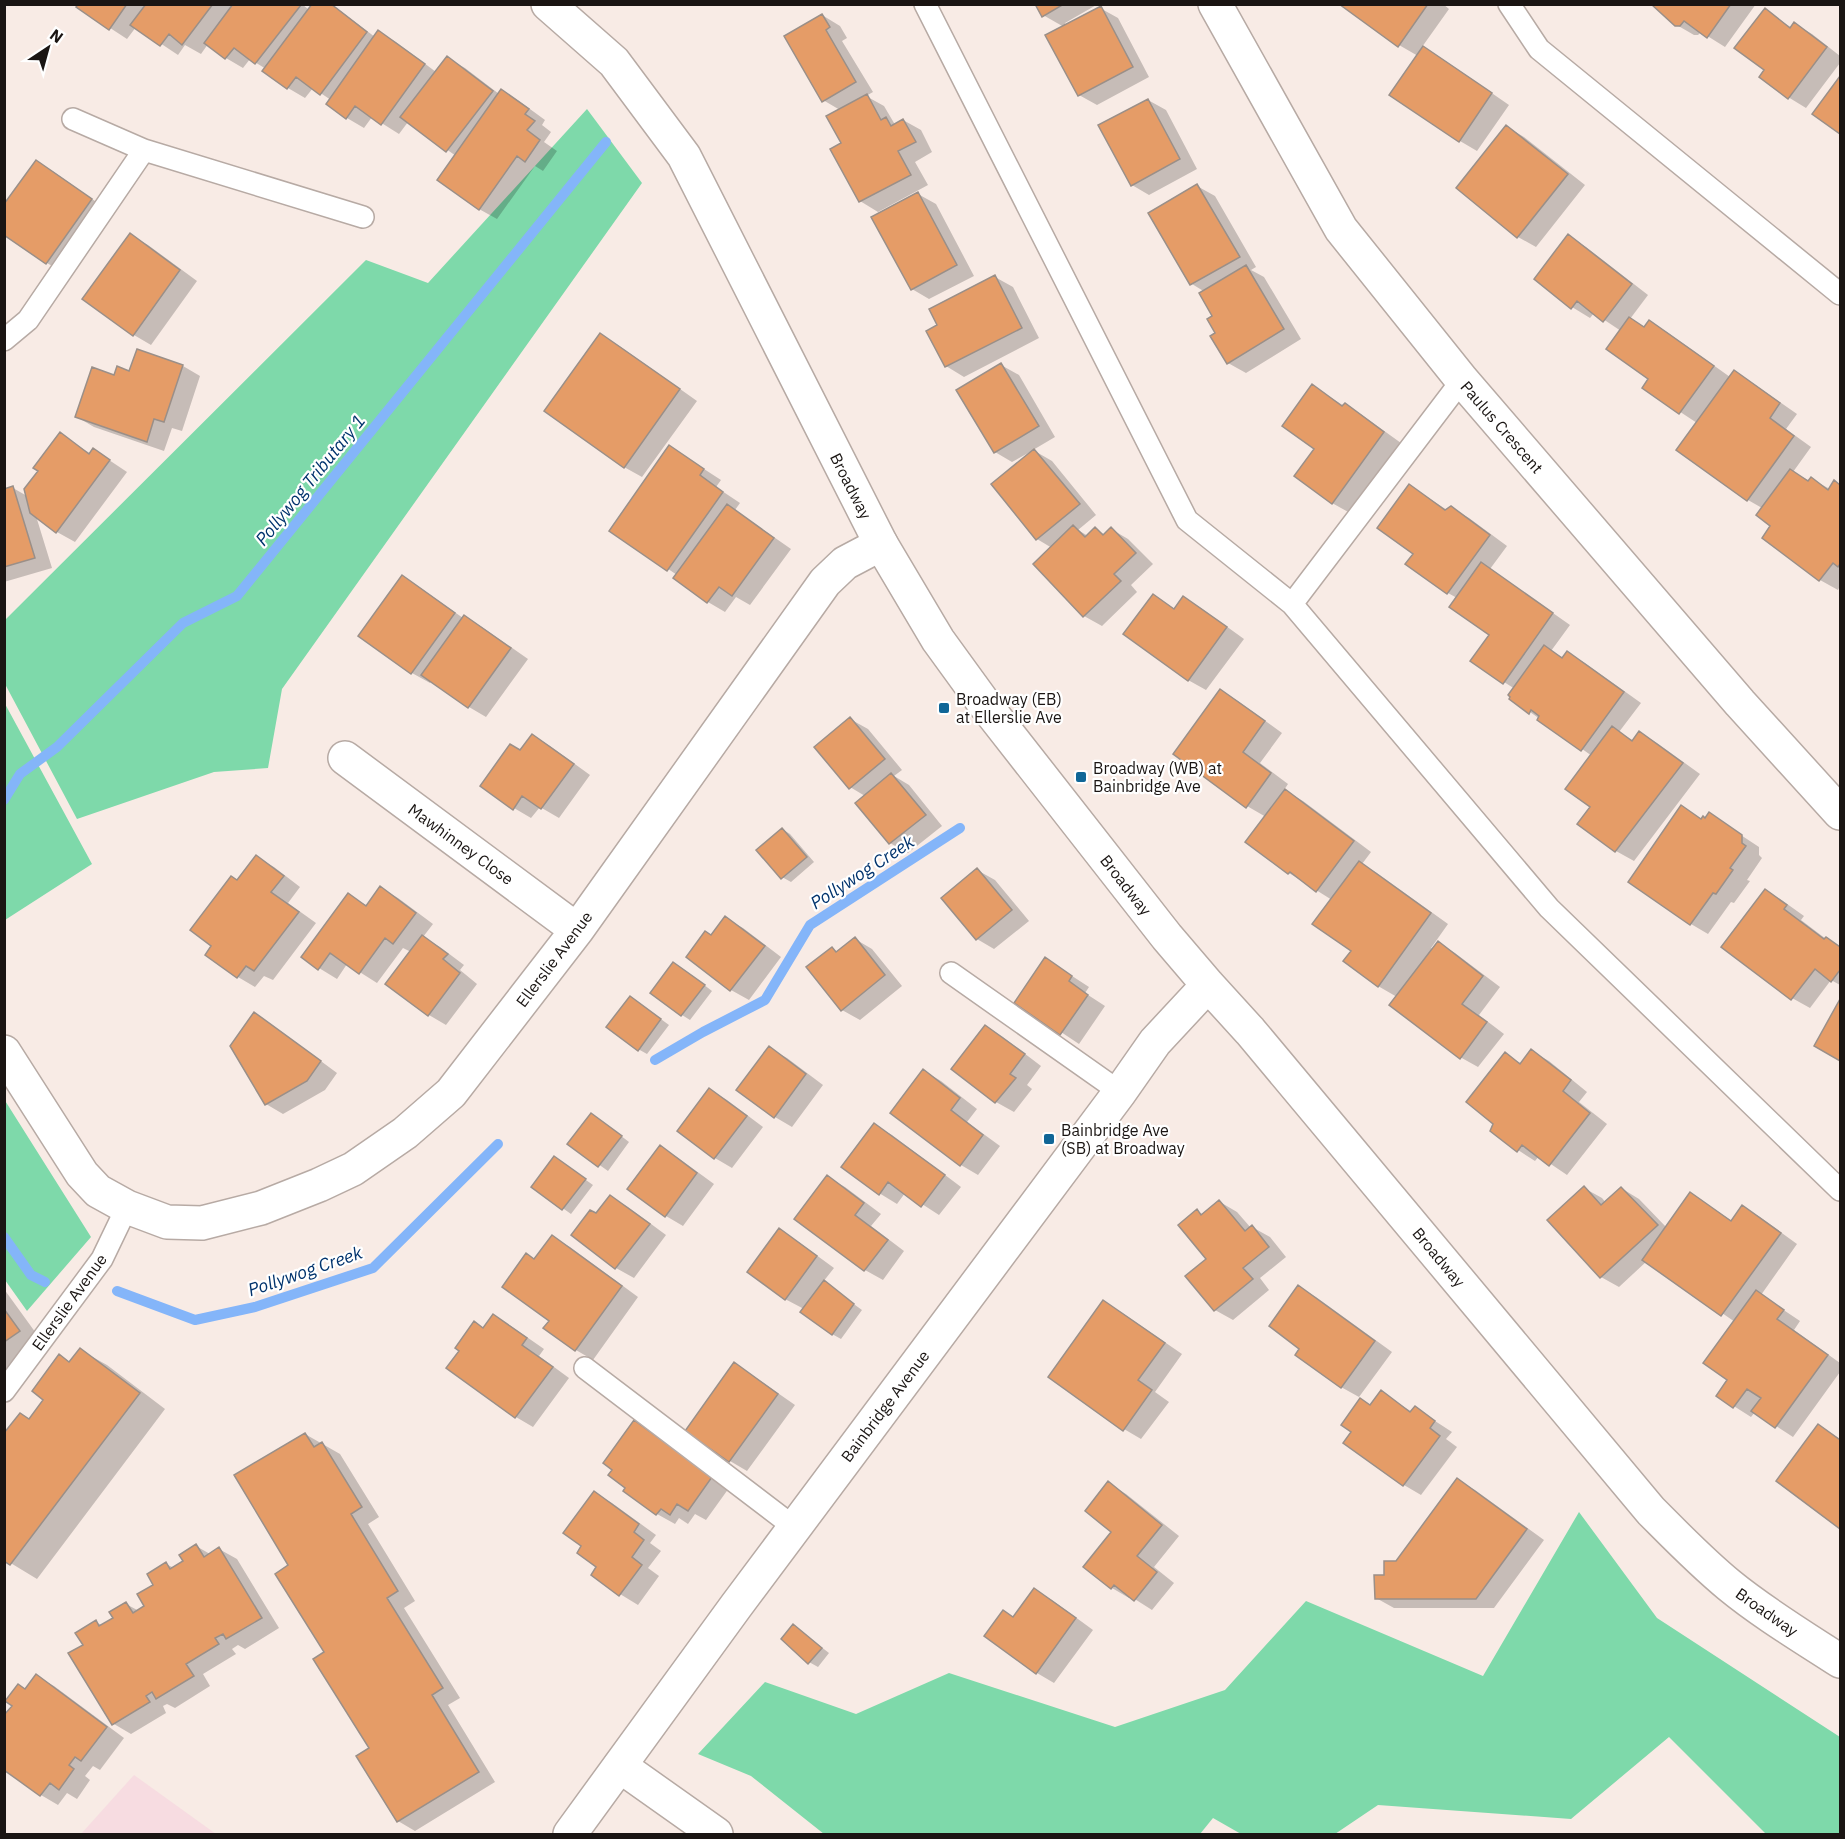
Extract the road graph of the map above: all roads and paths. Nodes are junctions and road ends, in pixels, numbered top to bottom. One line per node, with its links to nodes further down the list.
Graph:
1 (548, 4): 11 (street, Broadway)
2 (925, 4): 12 (lane)
3 (1215, 4): 10 (street, Paulus Crescent)
4 (1509, 4): 8 (lane)
5 (73, 119): 6 (lane)
6 (144, 150): 7 (lane); 9 (lane)
7 (363, 217)
8 (1840, 294)
9 (4, 340)
10 (1462, 380): 12 (lane); 14 (street, Paulus Crescent)
11 (880, 544): 15 (street, Ellerslie Avenue); 17 (street, Broadway)
12 (1292, 604): 20 (lane)
13 (345, 758): 15 (street, Mawhinney Close)
14 (1840, 813)
15 (577, 930): 21 (street, Ellerslie Avenue)
16 (951, 973): 19 (lane)
17 (1208, 985): 19 (street, Bainbridge Avenue); 25 (street, Broadway)
18 (4, 1052): 21 (street, Ellerslie Avenue)
19 (1120, 1092): 24 (street, Bainbridge Avenue)
20 (1840, 1190)
21 (127, 1208): 23 (lane, Ellerslie Avenue)
22 (585, 1368): 24 (lane)
23 (4, 1391)
24 (794, 1527): 26 (street, Bainbridge Avenue)
25 (1840, 1661)
26 (620, 1766): 27 (street, Bainbridge Avenue); 28 (street)
27 (570, 1834)
28 (716, 1834)

